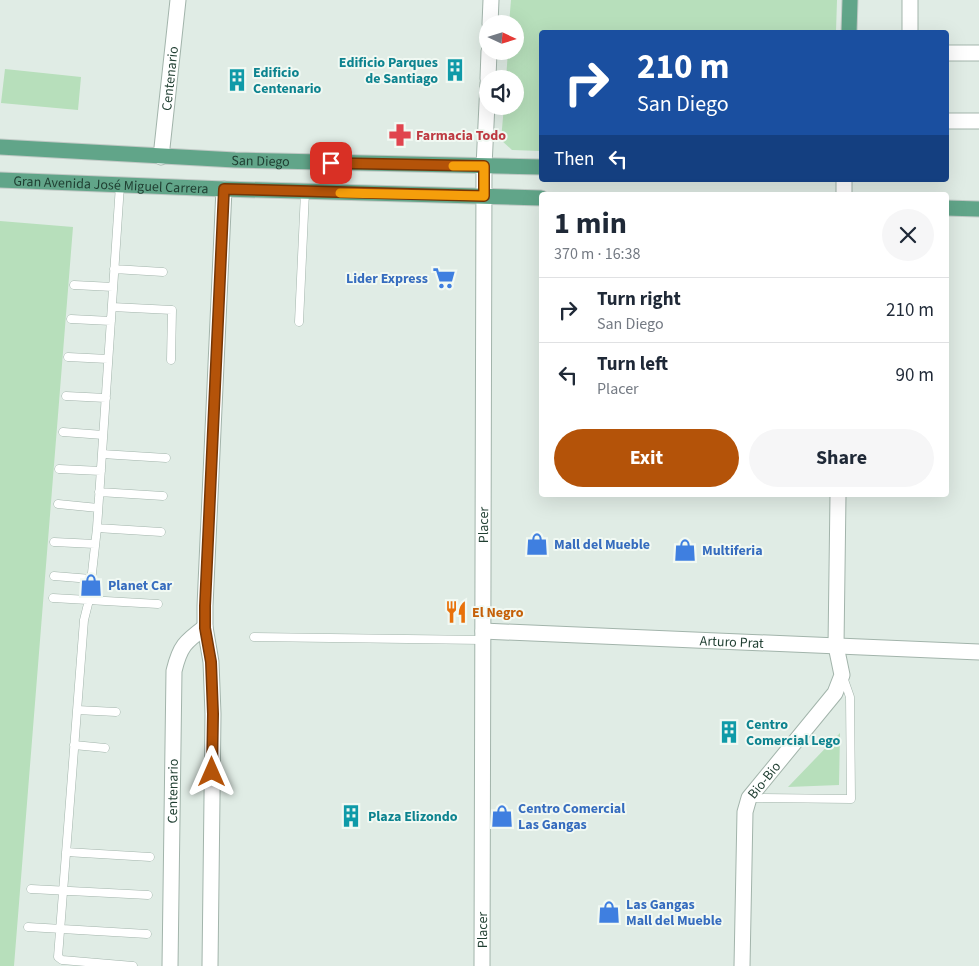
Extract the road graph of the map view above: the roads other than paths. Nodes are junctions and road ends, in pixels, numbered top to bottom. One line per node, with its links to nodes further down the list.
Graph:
1 (178, 0): 14 (street, Centenario)
2 (490, 0): 5 (street)
3 (850, 0): 6 (main road)
4 (910, 0): 7 (street)
5 (490, 15)
6 (849, 30)
7 (910, 30)
8 (949, 53): 9 (street)
9 (979, 53)
10 (486, 115): 15 (street, Placer)
11 (949, 121): 12 (street)
12 (979, 121)
13 (0, 147): 14 (main road)
14 (161, 157): 15 (main road, San Diego)
15 (484, 166): 16 (main road, San Diego); 21 (street, Placer)
16 (539, 167)
17 (0, 180): 18 (main road, Gran Avenida José Miguel Carrera)
18 (120, 185): 19 (main road, Gran Avenida José Miguel Carrera); 25 (lane)
19 (224, 189): 20 (main road); 58 (street)
20 (305, 192): 21 (main road); 32 (lane)
21 (484, 196): 22 (main road); 59 (street, Placer)
22 (539, 198)
23 (949, 208): 24 (main road)
24 (979, 209)
25 (114, 270): 26 (lane); 28 (lane)
26 (162, 272)
27 (74, 285): 28 (lane)
28 (113, 287): 29 (lane)
29 (112, 307): 31 (lane); 35 (lane)
30 (71, 319): 31 (lane)
31 (111, 321): 34 (lane)
32 (300, 322)
33 (68, 357): 34 (lane)
34 (108, 360): 37 (lane)
35 (172, 360)
36 (66, 396): 37 (lane)
37 (106, 398): 39 (lane)
38 (63, 432): 39 (lane)
39 (103, 435): 40 (lane)
40 (102, 454): 41 (lane); 43 (lane)
41 (166, 458)
42 (59, 469): 43 (lane)
43 (101, 471): 44 (lane)
44 (99, 492): 45 (lane); 48 (lane)
45 (163, 496)
46 (838, 497): 61 (street)
47 (58, 504): 48 (lane)
48 (98, 508): 49 (lane)
49 (97, 528): 50 (lane); 52 (lane)
50 (161, 532)
51 (54, 542): 52 (lane)
52 (95, 544): 54 (lane)
53 (54, 576): 54 (lane)
54 (91, 579): 56 (lane)
55 (53, 598): 56 (lane)
56 (89, 600): 57 (lane); 64 (lane)
57 (158, 604)
58 (205, 628): 78 (street, Centenario); 79 (street)
59 (483, 636): 60 (lane); 61 (street, Arturo Prat); 80 (street, Placer)
60 (254, 637)
61 (836, 646): 62 (street, Arturo Prat); 63 (street)
62 (979, 652)
63 (842, 675): 68 (street, Bio-Bio); 68 (lane)
64 (77, 710): 65 (lane); 66 (lane)
65 (116, 712)
66 (74, 745): 67 (lane); 69 (lane)
67 (105, 748)
68 (749, 798): 81 (street, Bio-Bio)
69 (66, 852): 70 (lane); 72 (lane)
70 (150, 857)
71 (30, 889): 72 (lane)
72 (63, 890): 73 (lane); 75 (lane)
73 (148, 895)
74 (28, 928): 75 (lane)
75 (59, 930): 76 (lane); 77 (lane)
76 (147, 934)
77 (132, 966)
78 (170, 966)
79 (210, 966)
80 (482, 966)
81 (742, 966)

